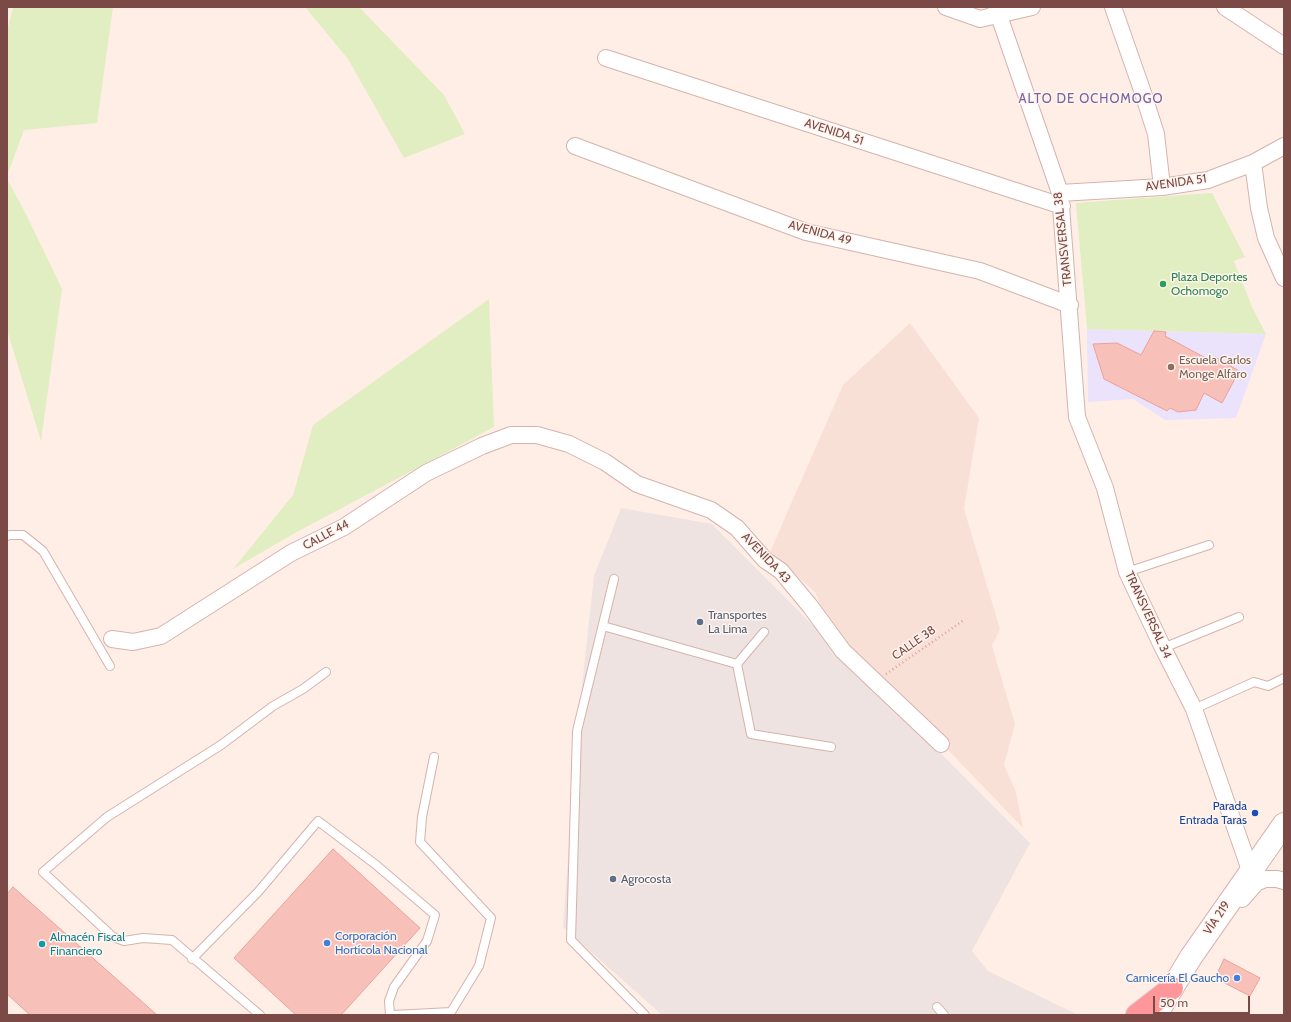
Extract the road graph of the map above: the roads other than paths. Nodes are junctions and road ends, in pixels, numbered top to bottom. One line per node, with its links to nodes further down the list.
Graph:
1 (946, 7): 5 (street)
2 (1032, 7): 5 (street)
3 (1113, 7): 11 (street)
4 (1225, 7): 6 (street)
5 (998, 11): 12 (street, TRANSVERSAL 38)
6 (1284, 46)
7 (606, 58): 12 (street, AVENIDA 51)
8 (575, 146): 14 (street, AVENIDA 49)
9 (1284, 146): 10 (street, AVENIDA 51)
10 (1253, 163): 11 (street, AVENIDA 51); 13 (street)
11 (1162, 187): 12 (street, AVENIDA 51)
12 (1061, 199): 14 (street, TRANSVERSAL 38)
13 (1284, 278)
14 (1070, 305): 18 (street, TRANSVERSAL 34)
15 (544, 437): 23 (street, CALLE 44); 30 (street, AVENIDA 43)
16 (7, 536): 26 (lane)
17 (1209, 545): 18 (lane)
18 (1127, 572): 24 (street, TRANSVERSAL 34)
19 (614, 579): 21 (lane)
20 (1239, 617): 24 (lane)
21 (603, 626): 25 (lane); 43 (lane)
22 (764, 632): 25 (lane)
23 (112, 639)
24 (1162, 648): 29 (street, TRANSVERSAL 34)
25 (737, 664): 31 (lane)
26 (110, 666)
27 (326, 672): 37 (lane)
28 (1284, 678): 29 (lane)
29 (1194, 709): 34 (street, TRANSVERSAL 34)
30 (941, 744)
31 (831, 747)
32 (434, 757): 42 (lane)
33 (1284, 824): 34 (main road, VÍA 219)
34 (1256, 862): 36 (main road, VÍA 219)
35 (1284, 881): 36 (street)
36 (1190, 957): 38 (main road, VÍA 219)
37 (192, 959): 40 (lane); 41 (lane)
38 (1172, 988): 45 (highway); 46 (main road, VÍA 219)
39 (937, 1007): 44 (lane)
40 (260, 1015)
41 (390, 1015)
42 (393, 1015)
43 (645, 1015)
44 (944, 1015)
45 (1138, 1015)
46 (1156, 1015)

